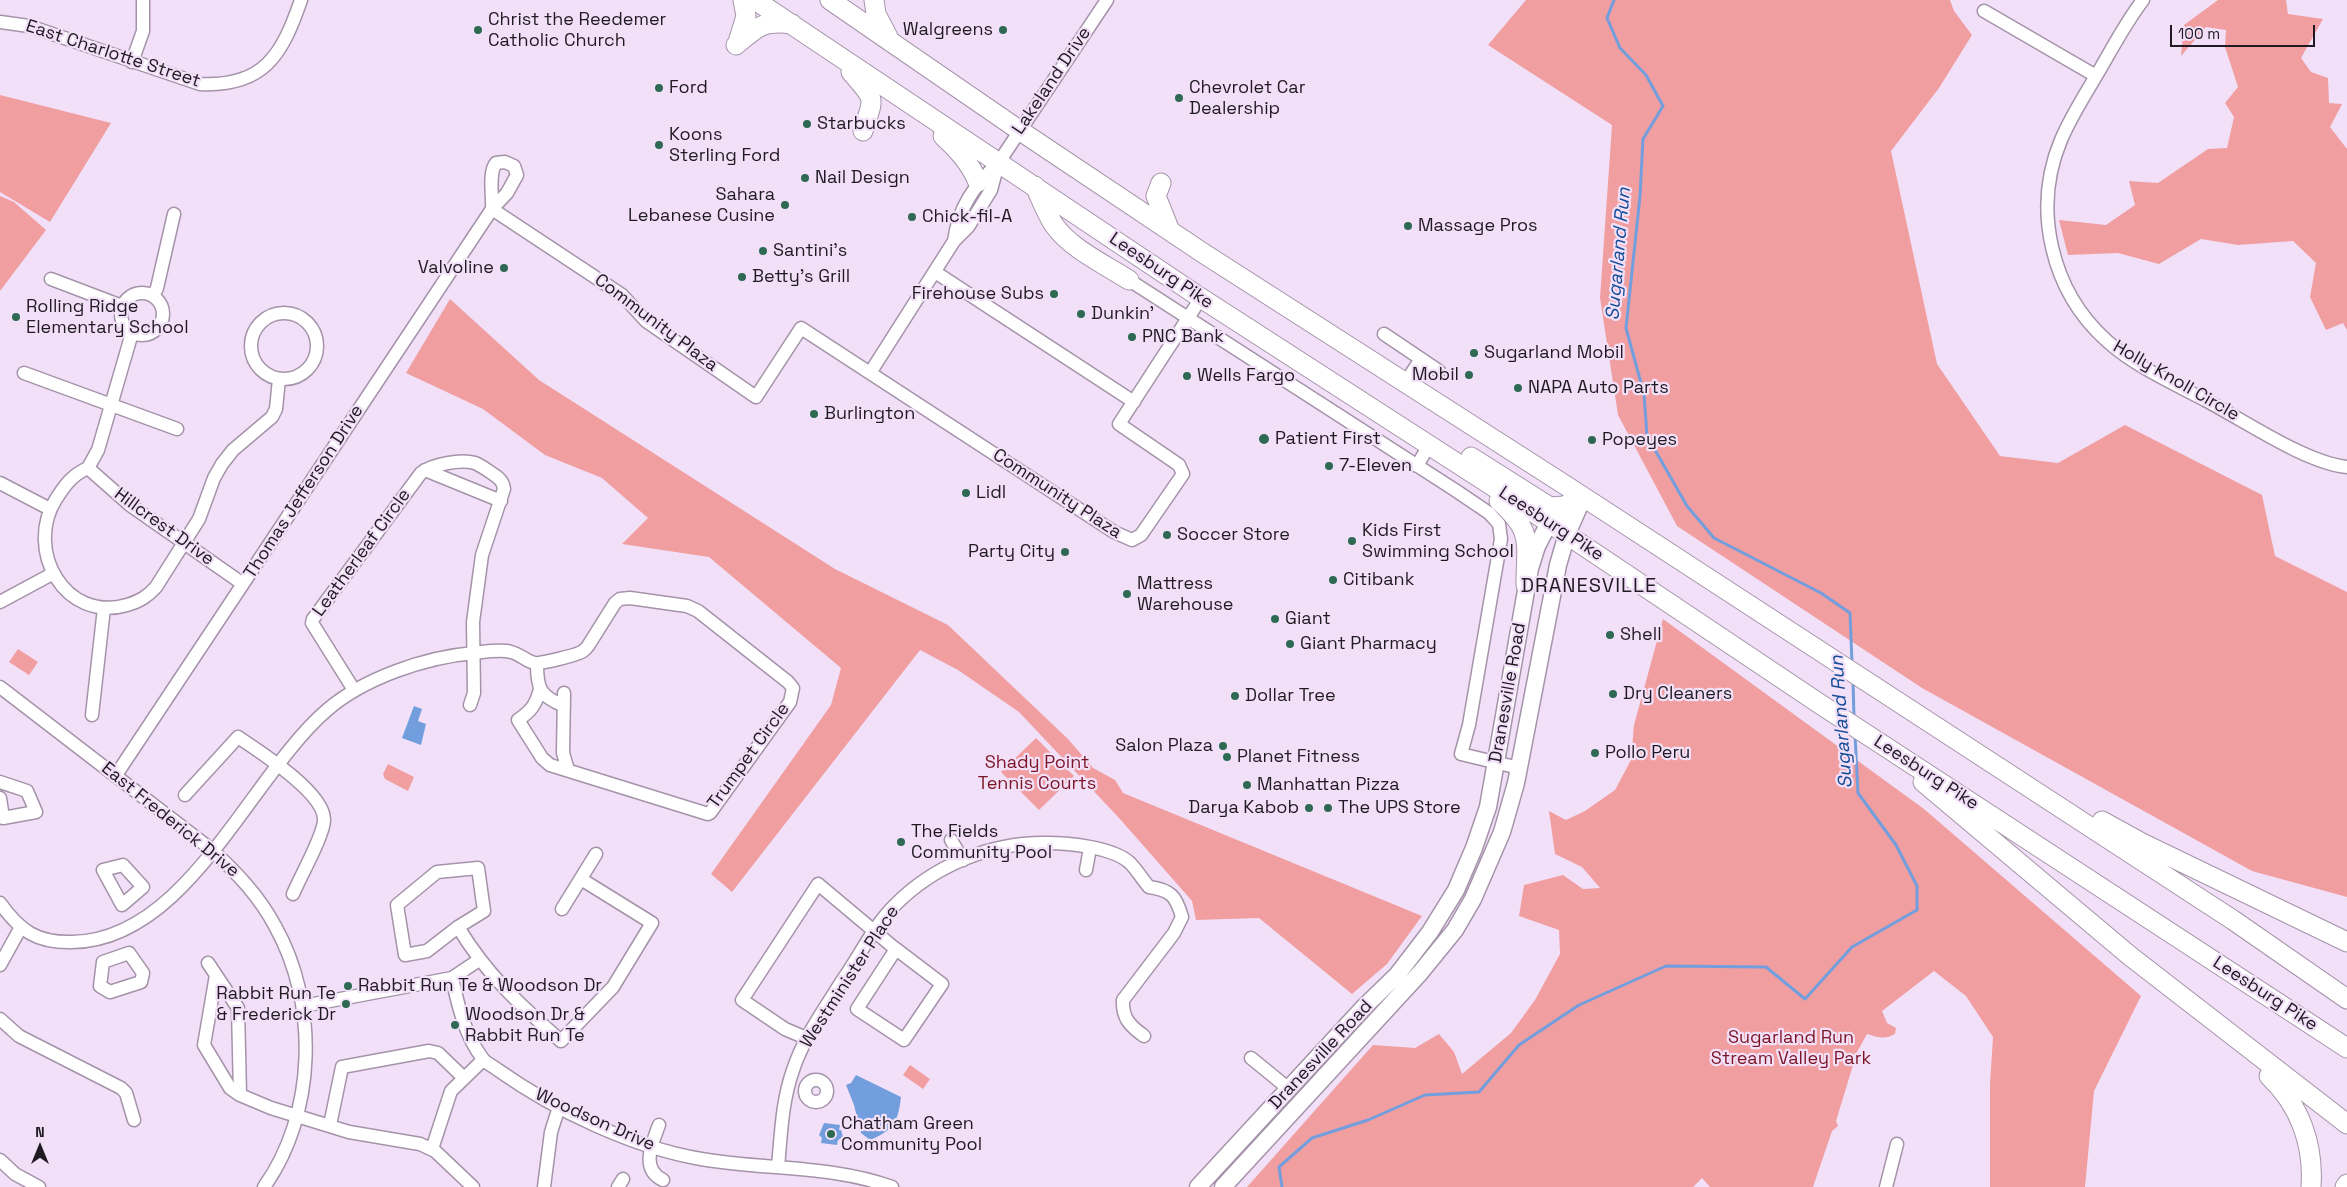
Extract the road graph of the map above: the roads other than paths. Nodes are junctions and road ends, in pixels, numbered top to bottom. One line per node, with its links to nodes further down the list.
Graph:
1 (143, 0): 16 (street)
2 (301, 0): 16 (street, East Charlotte Street)
3 (743, 0): 13 (highway)
4 (756, 0): 13 (highway, Leesburg Pike)
5 (830, 0): 11 (highway)
6 (870, 0): 11 (highway)
7 (874, 0): 14 (highway)
8 (1107, 0): 19 (street, Lakeland Drive)
9 (2143, 0): 17 (street, Holly Knoll Circle)
10 (1984, 11): 17 (street)
11 (852, 15): 14 (highway)
12 (0, 22): 16 (street, East Charlotte Street)
13 (792, 24): 15 (highway, Leesburg Pike)
14 (889, 40): 19 (highway)
15 (838, 56): 18 (highway, Leesburg Pike); 20 (highway)
16 (132, 62)
17 (2096, 76): 51 (street, Holly Knoll Circle)
18 (914, 107): 21 (highway, Leesburg Pike); 22 (highway)
19 (1019, 130): 21 (street, Lakeland Drive); 27 (highway)
20 (863, 132)
21 (999, 162): 22 (street); 24 (highway, Leesburg Pike); 28 (street)
22 (978, 182): 28 (street)
23 (1161, 183): 27 (highway)
24 (1035, 186): 31 (highway); 33 (highway, Leesburg Pike)
25 (492, 209): 42 (street, Community Plaza); 62 (street, Thomas Jefferson Drive)
26 (174, 214): 32 (street)
27 (1170, 231): 44 (highway)
28 (954, 241): 29 (street)
29 (935, 272): 42 (street); 45 (street)
30 (51, 279): 34 (street)
31 (1129, 280): 35 (street)
32 (153, 296): 34 (street); 36 (street)
33 (1201, 298): 35 (street, Community Plaza); 38 (highway, Leesburg Pike)
34 (122, 306): 36 (street)
35 (1189, 317): 45 (street, Community Plaza); 50 (street)
36 (132, 333): 46 (street)
37 (1384, 334): 39 (street)
38 (1290, 354): 48 (highway, Leesburg Pike); 55 (highway)
39 (1421, 359): 40 (street); 44 (street)
40 (1439, 371)
41 (24, 373): 46 (street)
42 (870, 374): 45 (street, Community Plaza)
43 (279, 379): 43 (street); 60 (street)
44 (1405, 383): 55 (highway)
45 (1134, 402)
46 (112, 406): 47 (street); 52 (street)
47 (177, 429)
48 (1429, 445): 49 (highway, Leesburg Pike); 50 (street)
49 (1453, 460): 58 (highway, Leesburg Pike); 63 (highway)
50 (1417, 466): 75 (street)
51 (2347, 466)
52 (88, 468): 57 (street); 60 (street, Hillcrest Drive)
53 (425, 470): 56 (street); 56 (street); 69 (street, Leatherleaf Circle)
54 (0, 483): 57 (street)
55 (1583, 497): 58 (main road, Dranesville Road); 59 (main road, Dranesville Road); 73 (highway)
56 (501, 501): 66 (street)
57 (50, 509): 61 (street)
58 (1549, 523): 59 (highway, Leesburg Pike); 63 (main road, Dranesville Road)
59 (1567, 534): 74 (highway, Leesburg Pike); 77 (main road, Dranesville Road)
60 (183, 542): 62 (street, Hillcrest Drive); 65 (street)
61 (52, 574): 64 (street); 65 (street)
62 (243, 584): 79 (street, Thomas Jefferson Drive)
63 (1526, 585): 75 (main road, Dranesville Road)
64 (0, 602)
65 (104, 608): 72 (street)
66 (472, 653): 67 (street); 69 (street); 71 (street)
67 (537, 664): 68 (street); 78 (street, Trumpet Circle)
68 (540, 689): 78 (street); 78 (street, Trumpet Circle)
69 (354, 690): 76 (street)
70 (2, 691): 79 (street, East Frederick Drive)
71 (470, 705)
72 (92, 715)
73 (1922, 719): 97 (highway); 109 (highway)
74 (1873, 739): 111 (highway); 115 (highway, Leesburg Pike)
75 (1496, 764): 77 (street); 121 (main road, Dranesville Road)
76 (277, 766): 81 (street); 85 (street); 90 (street)
77 (1519, 768): 142 (main road, Dranesville Road)
78 (568, 770)
79 (116, 775): 85 (street, East Frederick Drive)
80 (0, 782): 82 (street)
81 (185, 795)
82 (0, 801)
83 (951, 840): 87 (street)
84 (1090, 848): 87 (street, Westminister Place); 88 (street); 113 (street, Westminister Place)
85 (212, 850): 94 (street); 110 (street, East Frederick Drive)
86 (596, 854): 89 (street)
87 (963, 860): 99 (street, Westminister Place)
88 (1086, 870)
89 (581, 879): 93 (street); 104 (street)
90 (293, 894)
91 (0, 903): 95 (street)
92 (122, 905): 94 (street)
93 (562, 909)
94 (132, 925): 98 (street)
95 (21, 926): 98 (street); 106 (street)
96 (458, 926): 96 (street); 104 (street)
97 (2321, 930): 100 (highway); 101 (highway)
98 (118, 932): 103 (street)
99 (875, 932): 102 (street); 114 (street, Westminister Place); 114 (street)
100 (2347, 937)
101 (2347, 942)
102 (896, 949): 102 (street)
103 (129, 953)
104 (479, 960): 108 (street)
105 (208, 963): 107 (street)
106 (0, 965)
107 (216, 975): 122 (street); 122 (street)
108 (452, 978): 110 (street); 117 (street, Woodson Drive)
109 (2347, 999)
110 (303, 1006): 124 (street, East Frederick Drive)
111 (2198, 1011): 126 (highway); 144 (highway)
112 (0, 1019): 125 (street)
113 (1144, 1036)
114 (806, 1038): 119 (street, Westminister Place)
115 (2347, 1048)
116 (1251, 1058): 121 (street)
117 (483, 1060): 118 (street); 123 (street, Woodson Drive)
118 (464, 1078): 128 (street); 131 (street)
119 (788, 1085): 120 (street); 133 (street, Westminister Place)
120 (805, 1087)
121 (1288, 1089): 141 (main road, Dranesville Road)
122 (240, 1095): 124 (street)
123 (560, 1107): 130 (street, Woodson Drive); 139 (street)
124 (296, 1116): 128 (street); 137 (street, East Frederick Drive)
125 (134, 1120)
126 (2347, 1124)
127 (659, 1125): 130 (street)
128 (330, 1126): 131 (street)
129 (1897, 1144): 143 (street)
130 (651, 1146): 133 (street, Woodson Drive); 134 (street)
131 (432, 1149): 138 (street)
132 (0, 1160): 136 (street)
133 (778, 1167): 135 (street, Woodson Drive)
134 (663, 1180)
135 (878, 1184): 140 (street, Woodson Drive)
136 (39, 1187)
137 (264, 1187)
138 (472, 1187)
139 (544, 1187)
140 (892, 1187)
141 (1198, 1187)
142 (1223, 1187)
143 (1886, 1187)
144 (2311, 1187)

